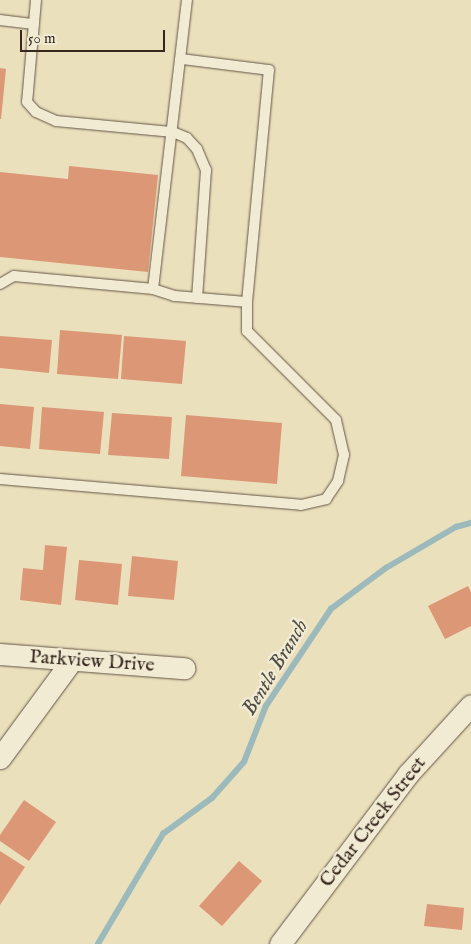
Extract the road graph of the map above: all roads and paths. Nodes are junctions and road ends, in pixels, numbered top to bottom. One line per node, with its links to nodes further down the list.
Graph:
1 (36, 0): 4 (lane)
2 (187, 0): 5 (lane)
3 (0, 20): 4 (lane)
4 (34, 24): 6 (lane)
5 (182, 59): 6 (lane); 10 (lane)
6 (173, 132): 8 (lane); 9 (lane)
7 (0, 284): 8 (lane)
8 (153, 289): 9 (lane)
9 (197, 298): 10 (lane)
10 (247, 302): 11 (lane)
11 (0, 479)
12 (0, 654): 13 (street, Parkview Drive)
13 (72, 660): 14 (street, Parkview Drive); 16 (street)
14 (184, 668)
15 (471, 705): 17 (street, Cedar Creek Street)
16 (0, 758)
17 (280, 944)

